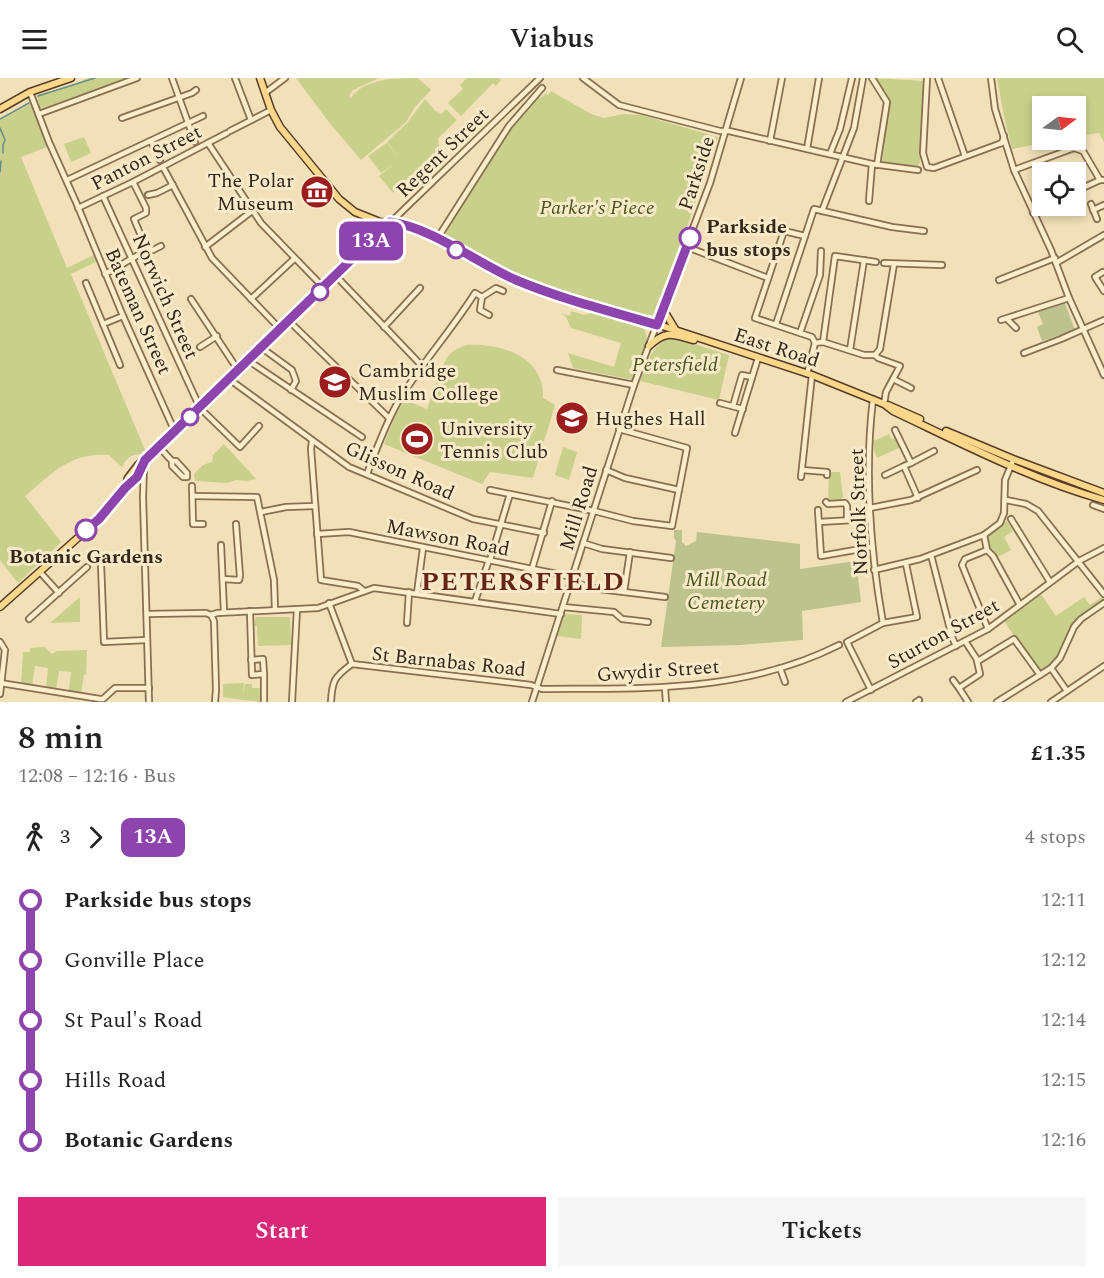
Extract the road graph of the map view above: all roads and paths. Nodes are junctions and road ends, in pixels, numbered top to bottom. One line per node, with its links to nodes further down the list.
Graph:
1 (70, 78): 20 (main road)
2 (137, 78): 25 (street)
3 (172, 78): 22 (street)
4 (235, 78): 28 (street)
5 (260, 78): 21 (main road, East Road)
6 (285, 78): 21 (street)
7 (540, 78): 60 (street, Regent Street)
8 (583, 78): 30 (street)
9 (741, 78): 30 (street, Parkside)
10 (782, 78): 33 (street)
11 (819, 78): 36 (street)
12 (852, 78): 37 (street)
13 (863, 78): 39 (street)
14 (872, 78): 41 (street)
15 (927, 78): 38 (street)
16 (938, 78): 38 (street)
17 (991, 78): 31 (street)
18 (542, 88): 64 (street)
19 (196, 90): 22 (street)
20 (30, 92): 23 (main road); 25 (street, Bateman Street)
21 (265, 93): 24 (main road, East Road)
22 (179, 98): 27 (street); 29 (street)
23 (0, 109)
24 (271, 110): 28 (street, Panton Street); 60 (main road, East Road)
25 (39, 114): 45 (street, Bateman Street)
26 (203, 116): 29 (street)
27 (122, 118)
28 (251, 120): 35 (street, Panton Street)
29 (187, 124): 32 (street); 34 (street)
30 (725, 132): 33 (street); 67 (street, Parkside)
31 (1004, 136): 38 (street); 44 (street)
32 (151, 141): 40 (street); 45 (street)
33 (770, 141): 36 (street)
34 (195, 142)
35 (208, 143): 42 (street, Panton Street); 55 (street)
36 (807, 149): 37 (street)
37 (830, 154): 39 (street)
38 (965, 156)
39 (842, 158): 41 (street); 56 (street)
40 (160, 160)
41 (875, 164): 43 (street); 52 (street)
42 (163, 167): 47 (street, Panton Street); 48 (street)
43 (918, 170)
44 (1014, 170): 46 (street); 57 (street)
45 (67, 180): 54 (street, Bateman Street)
46 (1101, 180): 49 (street)
47 (133, 182): 51 (street, Panton Street); 68 (street)
48 (173, 185): 50 (street); 66 (street)
49 (1086, 187)
50 (148, 195)
51 (103, 196): 54 (street, Panton Street); 70 (street, Norwich Street)
52 (869, 201)
53 (1104, 205): 59 (street)
54 (78, 208): 79 (street, Bateman Street)
55 (252, 211): 66 (street); 71 (street)
56 (822, 211): 61 (street); 63 (street)
57 (1032, 211)
58 (1034, 216): 72 (street)
59 (1097, 219)
60 (390, 222): 64 (main road, East Road); 80 (main road)
61 (924, 231)
62 (1104, 235): 72 (street)
63 (805, 236): 81 (street); 100 (street)
64 (437, 239): 101 (main road, East Road)
65 (161, 246): 68 (street)
66 (205, 247): 91 (street)
67 (687, 247): 81 (street); 92 (street, Parkside)
68 (147, 250): 70 (street)
69 (821, 252): 107 (street)
70 (132, 257): 79 (street); 136 (street, Norwich Street)
71 (294, 259): 84 (street); 91 (street)
72 (1055, 260): 82 (street); 89 (street)
73 (864, 261): 74 (street); 109 (street); 115 (street)
74 (876, 262)
75 (885, 263): 76 (street)
76 (894, 264): 77 (street); 117 (street)
77 (942, 265)
78 (1103, 272): 87 (street)
79 (105, 274): 94 (street, Bateman Street)
80 (336, 276): 84 (main road); 102 (street)
81 (768, 278): 100 (street)
82 (999, 280)
83 (86, 283): 99 (street)
84 (324, 288): 98 (main road)
85 (420, 288): 102 (street)
86 (503, 291): 88 (street)
87 (1104, 291)
88 (482, 297): 93 (street); 121 (street)
89 (1069, 298): 95 (street); 106 (street)
90 (192, 299): 108 (street)
91 (251, 299): 104 (street)
92 (663, 309): 101 (street, Parkside); 105 (main road)
93 (489, 315)
94 (123, 316): 99 (street); 142 (street, Bateman Street)
95 (1007, 318): 96 (street); 103 (street)
96 (1001, 320)
97 (1104, 320): 106 (street)
98 (290, 322): 104 (main road); 138 (street)
99 (103, 324): 120 (street)
100 (776, 324): 107 (street)
101 (657, 325): 105 (main road, East Road); 112 (street, Mill Road)
102 (384, 327): 121 (street)
103 (1016, 328)
104 (281, 330): 114 (main road)
105 (675, 330): 110 (main road, East Road)
106 (1083, 330): 116 (street); 125 (street)
107 (800, 333): 111 (street)
108 (217, 336): 113 (street); 122 (street)
109 (823, 340): 111 (street); 115 (street)
110 (707, 341): 112 (main road); 118 (main road, East Road)
111 (815, 343): 124 (street)
112 (649, 346): 129 (street, Mill Road)
113 (200, 347)
114 (262, 348): 119 (main road); 131 (street)
115 (850, 350): 117 (street)
116 (1024, 353)
117 (875, 355): 128 (street)
118 (758, 358): 124 (main road, East Road); 126 (street)
119 (249, 361): 122 (main road); 131 (street)
120 (120, 365)
121 (422, 366): 138 (street)
122 (238, 370): 127 (main road)
123 (557, 370): 129 (street)
124 (809, 374): 132 (main road, East Road); 153 (street)
125 (1104, 375)
126 (752, 378): 135 (street); 137 (street)
127 (229, 379): 136 (main road); 145 (street, Glisson Road)
128 (893, 379): 130 (street); 134 (street)
129 (634, 385): 140 (street, Mill Road)
130 (911, 388)
131 (291, 390): 144 (street)
132 (873, 399): 134 (main road, East Road); 175 (street, Norfolk Street)
133 (720, 403): 135 (street)
134 (885, 404): 149 (main road, East Road)
135 (733, 406): 137 (street)
136 (200, 408): 139 (street); 142 (main road)
137 (743, 409): 143 (street)
138 (389, 418): 156 (street)
139 (259, 426)
140 (619, 429): 152 (street, Mill Road); 163 (street)
141 (895, 430): 150 (street)
142 (175, 432): 146 (main road)
143 (735, 433)
144 (362, 437)
145 (312, 441): 156 (street, Glisson Road); 174 (street)
146 (159, 447): 148 (street); 155 (main road)
147 (934, 451): 150 (street)
148 (172, 461)
149 (1013, 461): 164 (main road, East Road); 169 (main road, East Road); 171 (street)
150 (911, 463): 151 (street)
151 (904, 466): 158 (street); 168 (street)
152 (606, 470): 163 (street); 178 (street, Mill Road)
153 (802, 470): 157 (street); 159 (street)
154 (977, 470): 168 (street)
155 (142, 472): 161 (main road); 161 (main road); 167 (street)
156 (367, 474): 186 (street, Glisson Road)
157 (827, 475)
158 (885, 475)
159 (801, 477)
160 (192, 486): 166 (street)
161 (125, 488): 167 (street); 208 (main road)
162 (490, 489): 165 (street)
163 (680, 490): 178 (street)
164 (1104, 493)
165 (510, 494): 170 (street); 186 (street)
166 (192, 496): 179 (street); 184 (street)
167 (143, 497): 229 (street)
168 (918, 498): 175 (street)
169 (1104, 500)
170 (552, 501): 178 (street); 187 (street)
171 (1006, 501): 189 (street); 201 (street)
172 (826, 502): 182 (street)
173 (1093, 505): 176 (street)
174 (315, 506): 179 (street); 188 (street)
175 (870, 508): 180 (street, Norfolk Street)
176 (1104, 509)
177 (818, 510): 183 (street)
178 (594, 511): 190 (street, Mill Road)
179 (261, 512): 226 (street)
180 (870, 519): 182 (street); 192 (street, Norfolk Street)
181 (1011, 519): 211 (street)
182 (847, 520): 183 (street)
183 (819, 522): 197 (street)
184 (203, 524)
185 (236, 524): 209 (street)
186 (502, 524): 187 (street, Glisson Road); 200 (street)
187 (544, 533): 206 (street)
188 (317, 534): 193 (street, Mawson Road); 212 (street)
189 (984, 535): 195 (street); 198 (street)
190 (583, 543): 196 (street); 210 (street, Mill Road)
191 (221, 545): 209 (street)
192 (872, 547): 197 (street); 207 (street, Norfolk Street)
193 (423, 548): 200 (street, Mawson Road); 216 (street)
194 (1104, 548): 201 (street, Sturton Street)
195 (987, 550): 222 (street); 236 (street)
196 (630, 552): 199 (street); 214 (street)
197 (821, 555): 203 (street)
198 (931, 555): 204 (street); 241 (street)
199 (671, 558)
200 (490, 560): 206 (street, Mawson Road); 219 (street)
201 (1078, 561): 211 (street, Sturton Street); 217 (street)
202 (102, 564): 237 (street)
203 (822, 564)
204 (906, 564): 207 (street); 235 (street)
205 (87, 567): 215 (street)
206 (532, 569): 210 (street, Mawson Road)
207 (874, 570): 235 (street, Norfolk Street)
208 (40, 572): 215 (street); 223 (main road)
209 (223, 579): 228 (street)
210 (572, 579): 214 (street, Mawson Road); 224 (street, Mill Road)
211 (1050, 582): 222 (street, Sturton Street)
212 (364, 591): 213 (street); 220 (street)
213 (410, 592): 216 (street); 234 (street)
214 (624, 592): 218 (street, Mawson Road)
215 (59, 593): 232 (street)
216 (417, 593): 219 (street)
217 (1104, 594)
218 (665, 597)
219 (475, 601): 231 (street)
220 (329, 603): 225 (street); 245 (street, St Barnabas Road)
221 (1104, 603): 248 (street)
222 (1020, 605): 236 (street, Sturton Street)
223 (0, 607)
224 (563, 607): 231 (street, Mill Road); 233 (street)
225 (297, 609): 226 (street); 264 (street)
226 (275, 610): 227 (street)
227 (250, 611): 228 (street); 243 (street)
228 (224, 612): 230 (street)
229 (147, 614): 230 (street); 237 (street)
230 (210, 614): 262 (street)
231 (561, 614): 254 (street, Mill Road)
232 (28, 619)
233 (648, 622)
234 (407, 623)
235 (883, 623): 258 (street)
236 (988, 629): 238 (street, Sturton Street)
237 (147, 640): 255 (street)
238 (965, 641): 241 (street, Sturton Street); 244 (street)
239 (0, 642): 242 (street)
240 (839, 645): 247 (street, Gwydir Street)
241 (956, 646): 258 (street, Sturton Street)
242 (2, 647): 253 (street)
243 (251, 660): 249 (street); 249 (street)
244 (977, 660): 250 (street); 257 (street)
245 (352, 664): 254 (street, St Barnabas Road); 265 (street)
246 (1104, 666): 259 (street)
247 (780, 668): 252 (street); 256 (street, Gwydir Street)
248 (1051, 668): 250 (street); 259 (street)
249 (264, 674): 263 (street)
250 (1040, 675): 270 (street)
251 (954, 680): 257 (street)
252 (785, 682)
253 (1, 683): 255 (street); 260 (street)
254 (537, 687): 256 (street, Gwydir Street); 266 (street, Mill Road)
255 (148, 688): 261 (street)
256 (665, 688): 267 (street)
257 (959, 688): 269 (street)
258 (872, 690): 268 (street, Sturton Street)
259 (1066, 691): 271 (street)
260 (0, 694)
261 (149, 702)
262 (215, 702)
263 (264, 702)
264 (292, 702)
265 (331, 702)
266 (532, 702)
267 (666, 702)
268 (846, 702)
269 (968, 702)
270 (997, 702)
271 (1051, 702)

